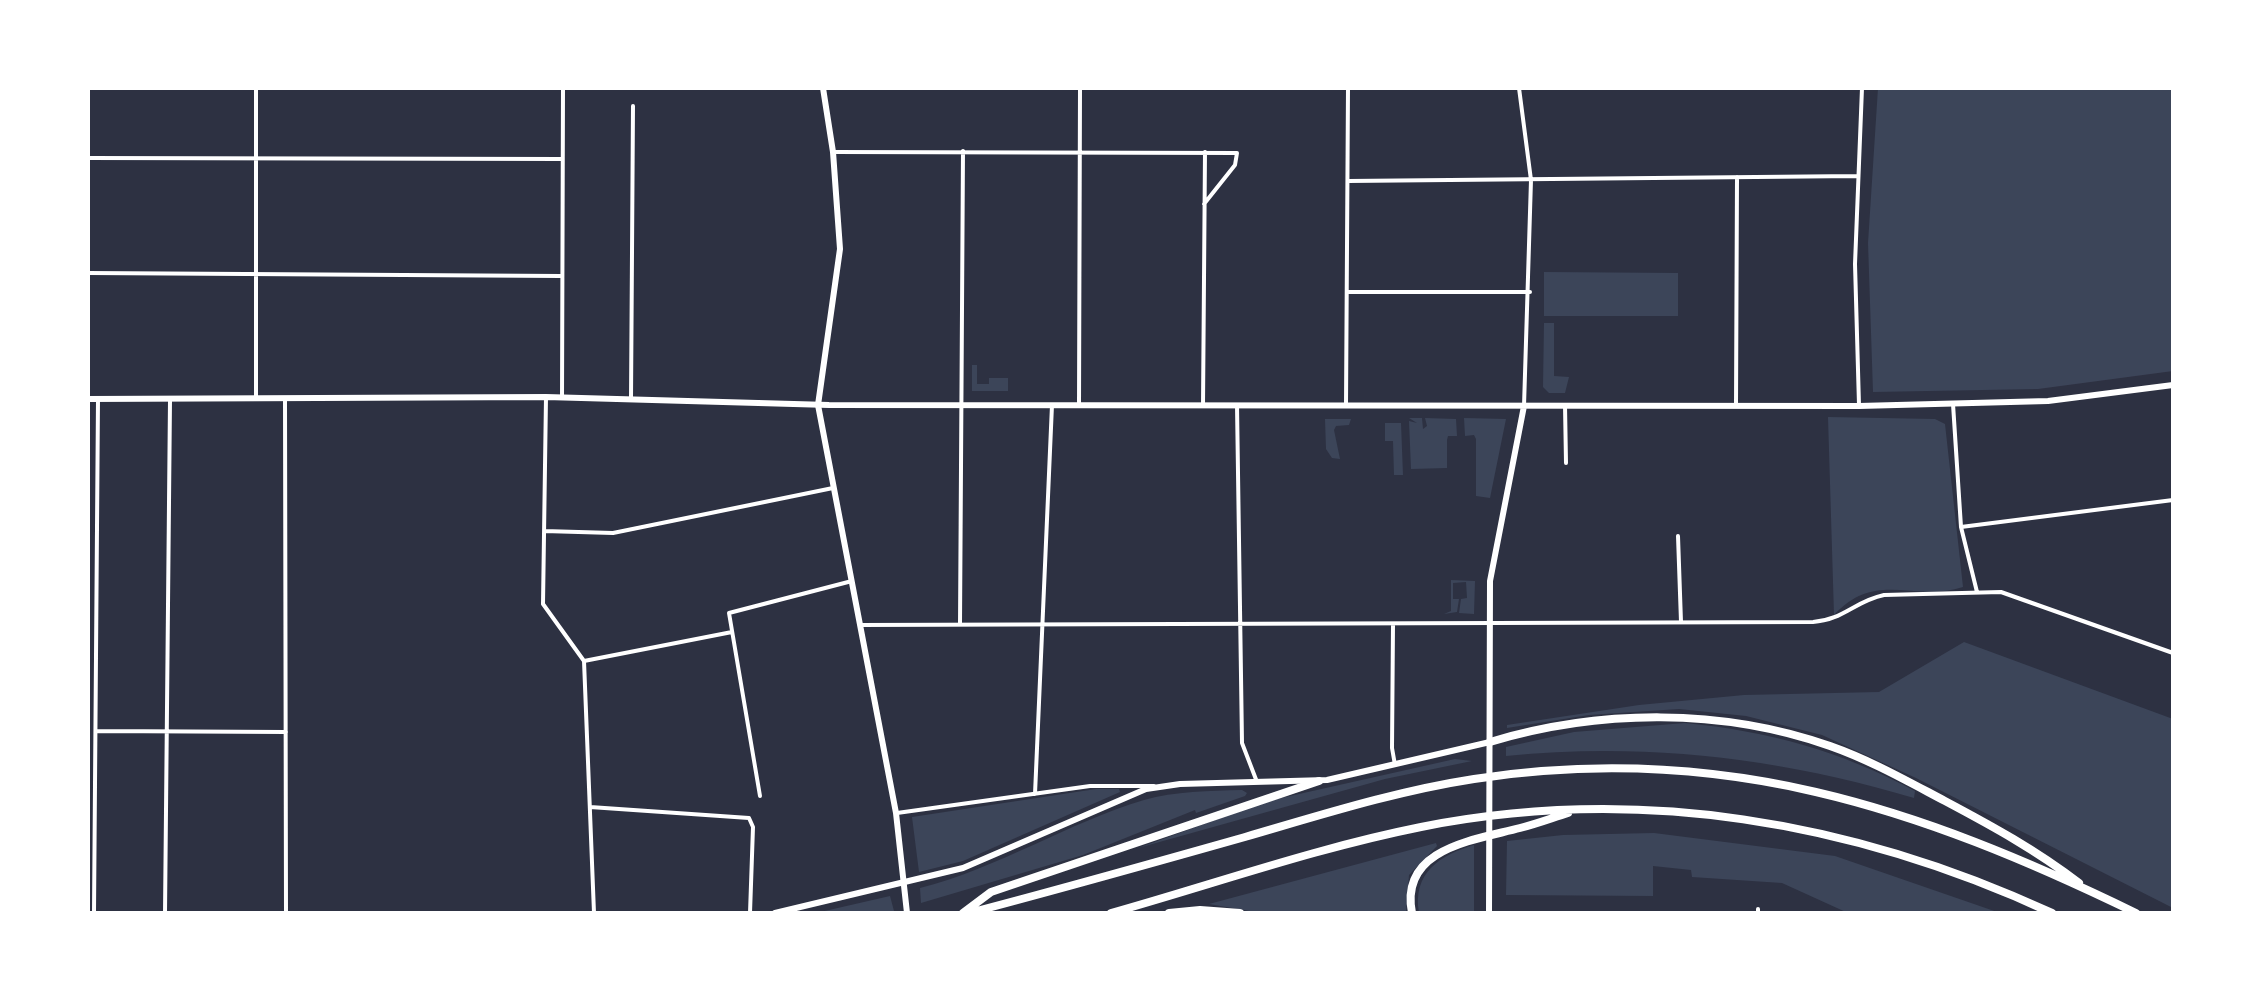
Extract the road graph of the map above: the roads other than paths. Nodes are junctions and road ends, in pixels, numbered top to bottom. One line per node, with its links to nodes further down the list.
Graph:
1 (256, 88): 14 (street)
2 (563, 88): 15 (street)
3 (823, 88): 12 (main road)
4 (1080, 88): 10 (street)
5 (1348, 88): 19 (street)
6 (1519, 88): 18 (street)
7 (1862, 88): 16 (street)
8 (633, 106): 33 (street)
9 (963, 151): 10 (street); 12 (street); 37 (street)
10 (1080, 151): 11 (street); 39 (street)
11 (1205, 151): 20 (street); 20 (street)
12 (833, 152): 36 (main road)
13 (88, 158): 14 (street)
14 (256, 158): 15 (street); 22 (street)
15 (562, 159): 23 (street)
16 (1857, 176): 17 (street); 46 (street)
17 (1737, 177): 18 (street); 45 (street)
18 (1531, 180): 19 (street); 25 (street)
19 (1348, 181): 24 (street)
20 (1204, 204): 43 (street)
21 (88, 273): 22 (street)
22 (256, 275): 23 (street); 28 (street)
23 (561, 276): 29 (street)
24 (1347, 292): 25 (street); 41 (street)
25 (1530, 292): 44 (street)
26 (2173, 385): 35 (main road)
27 (546, 397): 29 (main road); 32 (main road); 51 (street)
28 (256, 398): 32 (main road); 34 (main road)
29 (562, 398): 33 (main road)
30 (88, 399): 31 (main road)
31 (98, 399): 34 (main road); 65 (street)
32 (285, 399): 67 (street)
33 (631, 399): 36 (main road)
34 (170, 400): 66 (street)
35 (1953, 404): 46 (main road); 50 (street)
36 (818, 405): 37 (main road); 48 (main road)
37 (961, 405): 38 (main road); 58 (street)
38 (1052, 405): 39 (main road); 59 (street)
39 (1079, 405): 43 (main road)
40 (1237, 405): 41 (main road); 43 (main road); 60 (street)
41 (1346, 405): 44 (main road)
42 (1565, 405): 44 (main road); 45 (main road); 47 (street)
43 (1203, 406)
44 (1524, 406): 55 (main road)
45 (1736, 406): 46 (main road)
46 (1859, 406)
47 (1566, 463)
48 (833, 488): 51 (street); 53 (main road)
49 (2173, 500): 50 (street)
50 (1961, 527): 54 (street)
51 (544, 531): 64 (street)
52 (1678, 536): 56 (street)
53 (852, 581): 57 (main road); 62 (street)
54 (1977, 592): 56 (street); 63 (street)
55 (1490, 621): 56 (street); 61 (street); 68 (main road)
56 (1681, 622)
57 (860, 625): 58 (street); 77 (main road)
58 (960, 625): 59 (street)
59 (1043, 625): 60 (street); 73 (street)
60 (1240, 625): 61 (street); 71 (street)
61 (1393, 625): 69 (street)
62 (732, 632): 64 (street); 74 (street)
63 (2173, 653)
64 (584, 661): 75 (street)
65 (96, 731): 66 (street); 80 (street)
66 (168, 731): 67 (street); 81 (street)
67 (286, 732): 82 (street)
68 (1490, 742): 69 (main road); 79 (highway); 92 (main road)
69 (1395, 765): 70 (main road)
70 (1319, 781): 71 (main road); 87 (highway)
71 (1257, 782): 72 (main road)
72 (1160, 786): 73 (street); 78 (main road)
73 (1035, 794): 77 (street)
74 (760, 796)
75 (590, 807): 83 (street); 84 (street)
76 (1577, 810): 88 (highway); 91 (highway); 93 (highway)
77 (896, 813): 78 (main road)
78 (905, 883): 85 (main road); 86 (main road)
79 (2089, 890): 87 (highway); 94 (highway)
80 (94, 913)
81 (165, 913)
82 (286, 913)
83 (594, 913)
84 (750, 913)
85 (775, 913)
86 (907, 913)
87 (966, 913)
88 (1111, 913)
89 (1169, 913): 90 (highway)
90 (1240, 913)
91 (1412, 913)
92 (1489, 913)
93 (2052, 913)
94 (2136, 913)

